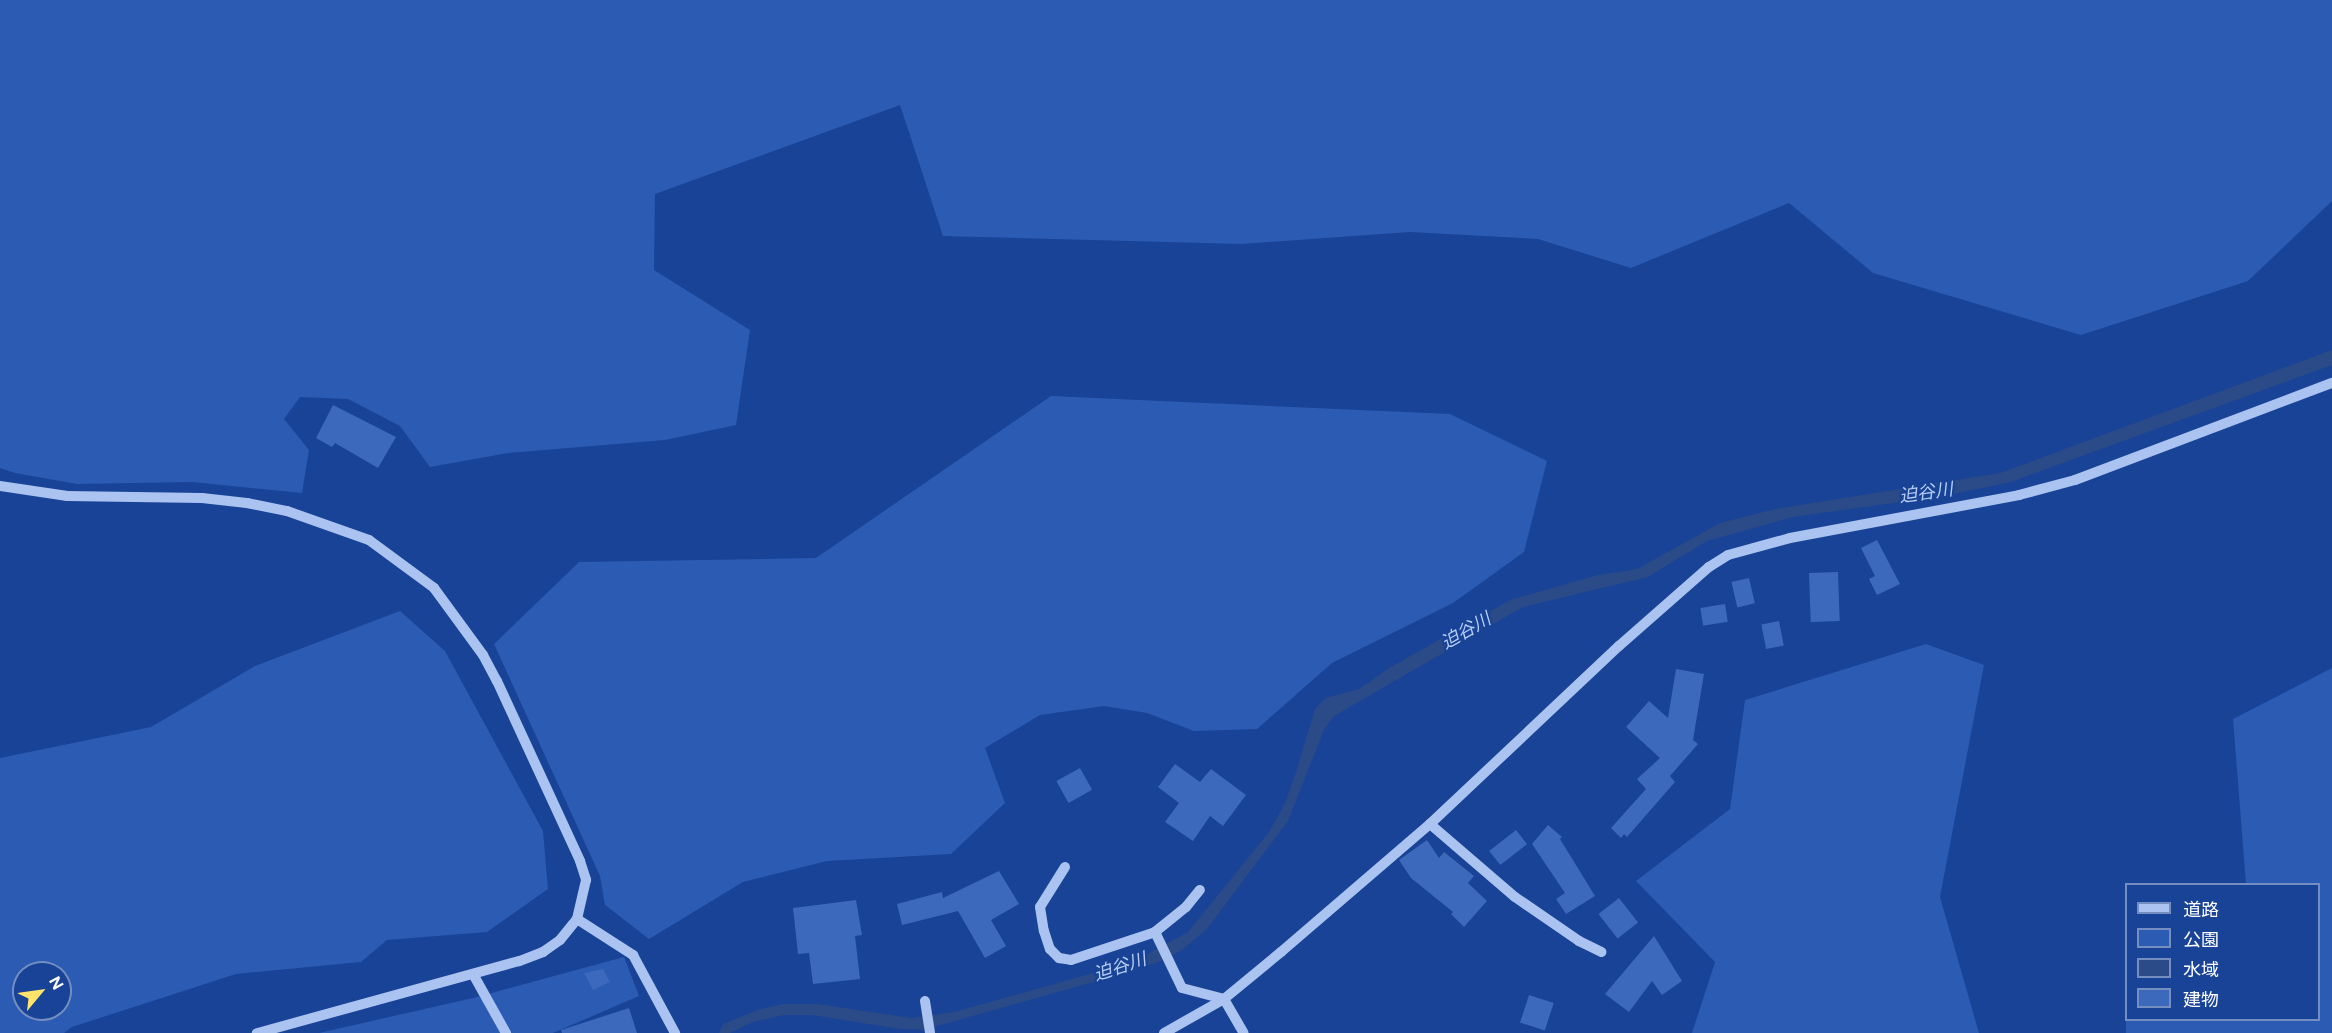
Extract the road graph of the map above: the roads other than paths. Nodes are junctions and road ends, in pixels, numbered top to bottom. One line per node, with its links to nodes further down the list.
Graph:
1 (2332, 382): 3 (street)
2 (0, 486): 6 (street)
3 (1430, 824): 8 (street); 10 (street)
4 (1065, 867): 7 (street)
5 (1200, 890): 7 (street)
6 (577, 919): 9 (street); 14 (street)
7 (1157, 936): 10 (street)
8 (1602, 952)
9 (473, 974): 12 (street); 13 (street)
10 (1224, 999): 16 (street); 17 (street)
11 (926, 1006): 15 (street)
12 (257, 1033)
13 (506, 1033)
14 (675, 1033)
15 (930, 1033)
16 (1164, 1033)
17 (1244, 1033)

